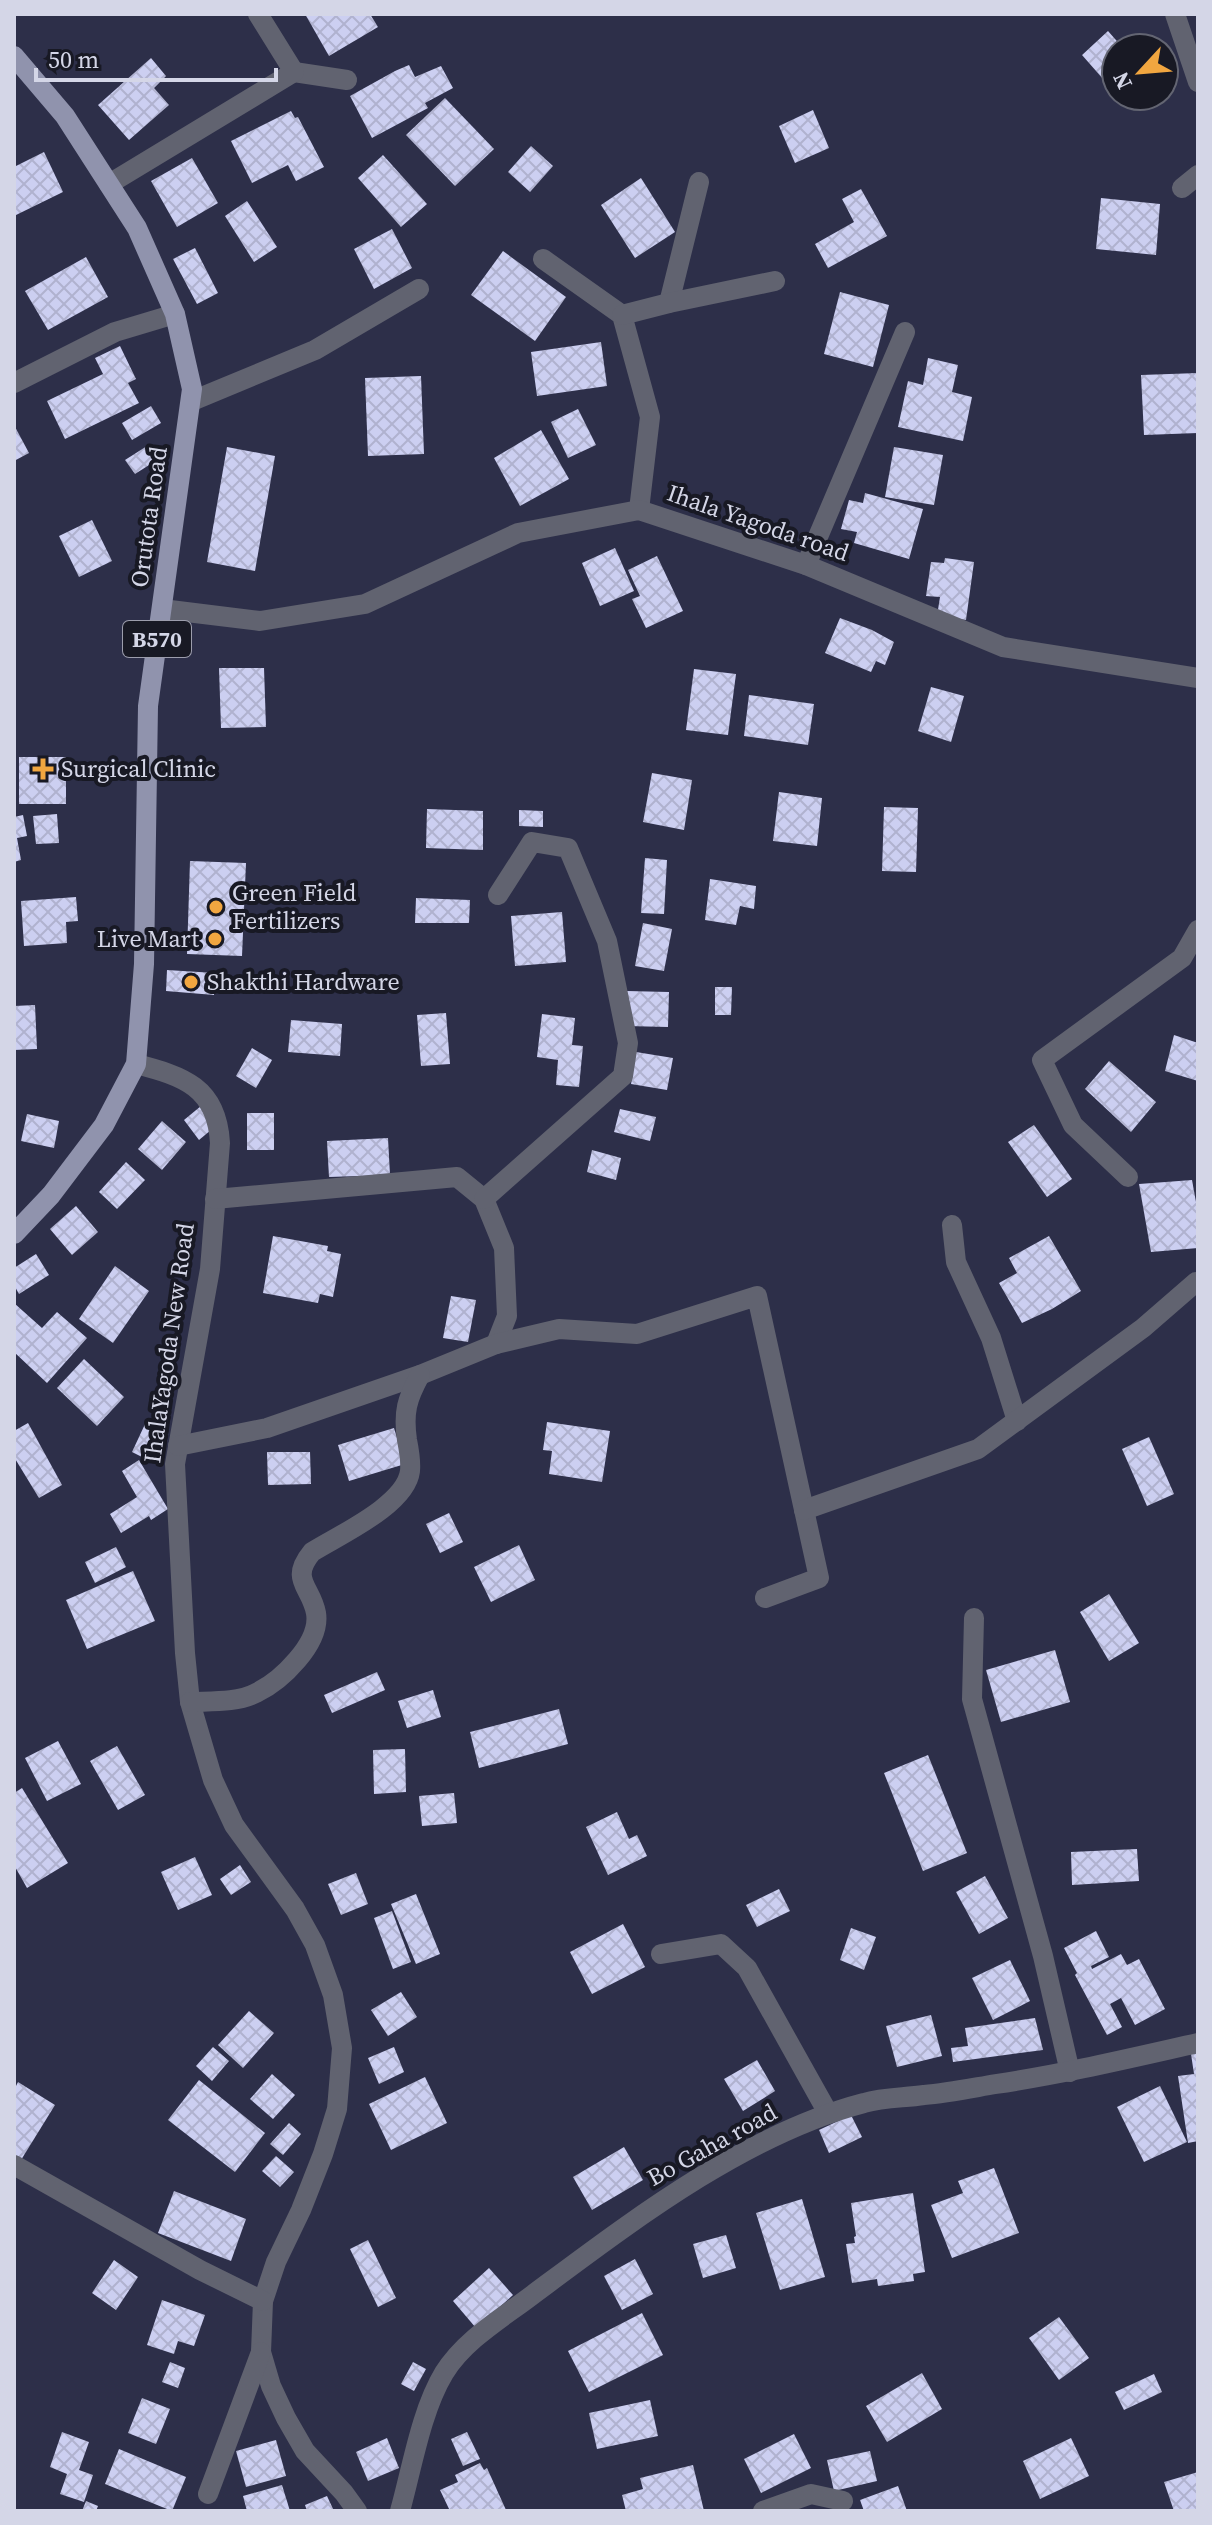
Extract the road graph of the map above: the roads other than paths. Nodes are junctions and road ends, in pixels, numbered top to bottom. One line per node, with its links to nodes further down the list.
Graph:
1 (258, 14): 4 (street)
2 (1175, 14): 6 (street)
3 (14, 56): 8 (main road, Orutota Road / B570)
4 (294, 72): 5 (street); 8 (street)
5 (347, 80)
6 (1198, 82)
7 (699, 182): 12 (street)
8 (109, 184): 13 (main road, Orutota Road / B570)
9 (543, 259): 14 (street)
10 (775, 281): 12 (street)
11 (419, 289): 17 (street)
12 (669, 303): 14 (street)
13 (175, 314): 16 (street); 17 (main road, Orutota Road / B570)
14 (622, 315): 18 (street)
15 (905, 332): 19 (street)
16 (14, 383)
17 (192, 401): 20 (main road, Orutota Road / B570)
18 (639, 510): 19 (street, Ihala Yagoda road); 20 (street, Ihala Yagoda road)
19 (806, 565): 21 (street, Ihala Yagoda road)
20 (162, 609): 24 (main road, Orutota Road / B570)
21 (1198, 678)
22 (498, 895): 27 (street)
23 (1198, 930): 25 (street)
24 (136, 1064): 26 (street, IhalaYagoda New Road); 29 (main road, Orutota Road / B570)
25 (1128, 1177)
26 (215, 1199): 27 (street); 34 (street, IhalaYagoda New Road)
27 (484, 1199): 31 (street)
28 (952, 1225): 33 (street)
29 (14, 1234)
30 (1196, 1282): 33 (street)
31 (496, 1344): 32 (street); 35 (street)
32 (420, 1375): 34 (street); 38 (street)
33 (1017, 1421): 35 (street)
34 (178, 1446): 38 (street, IhalaYagoda New Road)
35 (804, 1510): 36 (street)
36 (765, 1598)
37 (974, 1618): 41 (street)
38 (190, 1702): 44 (street, IhalaYagoda New Road)
39 (661, 1954): 42 (street)
40 (1198, 2043): 41 (street, Bo Gaha road)
41 (1070, 2072): 42 (street, Bo Gaha road)
42 (828, 2113): 49 (street, Bo Gaha road)
43 (14, 2165): 44 (street)
44 (263, 2301): 45 (street, IhalaYagoda New Road)
45 (261, 2352): 46 (street); 48 (street, IhalaYagoda New Road)
46 (208, 2494)
47 (843, 2501): 50 (street)
48 (357, 2511)
49 (400, 2511)
50 (763, 2511)

